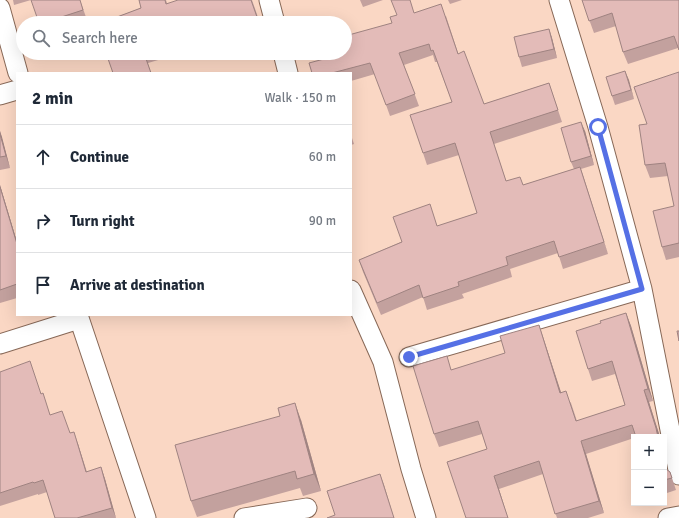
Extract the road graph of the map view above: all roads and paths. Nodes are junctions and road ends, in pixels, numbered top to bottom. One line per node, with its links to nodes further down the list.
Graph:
1 (269, 0): 4 (street)
2 (559, 0): 10 (street)
3 (0, 8): 6 (street)
4 (273, 16)
5 (285, 60): 7 (street)
6 (18, 72)
7 (288, 72)
8 (16, 90): 9 (street)
9 (0, 94)
10 (642, 289): 14 (street); 15 (street)
11 (352, 292): 20 (street)
12 (78, 317): 13 (street); 18 (street)
13 (0, 344)
14 (409, 357)
15 (679, 476)
16 (307, 508): 19 (street)
17 (679, 516): 21 (street)
18 (146, 518)
19 (244, 518)
20 (426, 518)
21 (668, 518)

